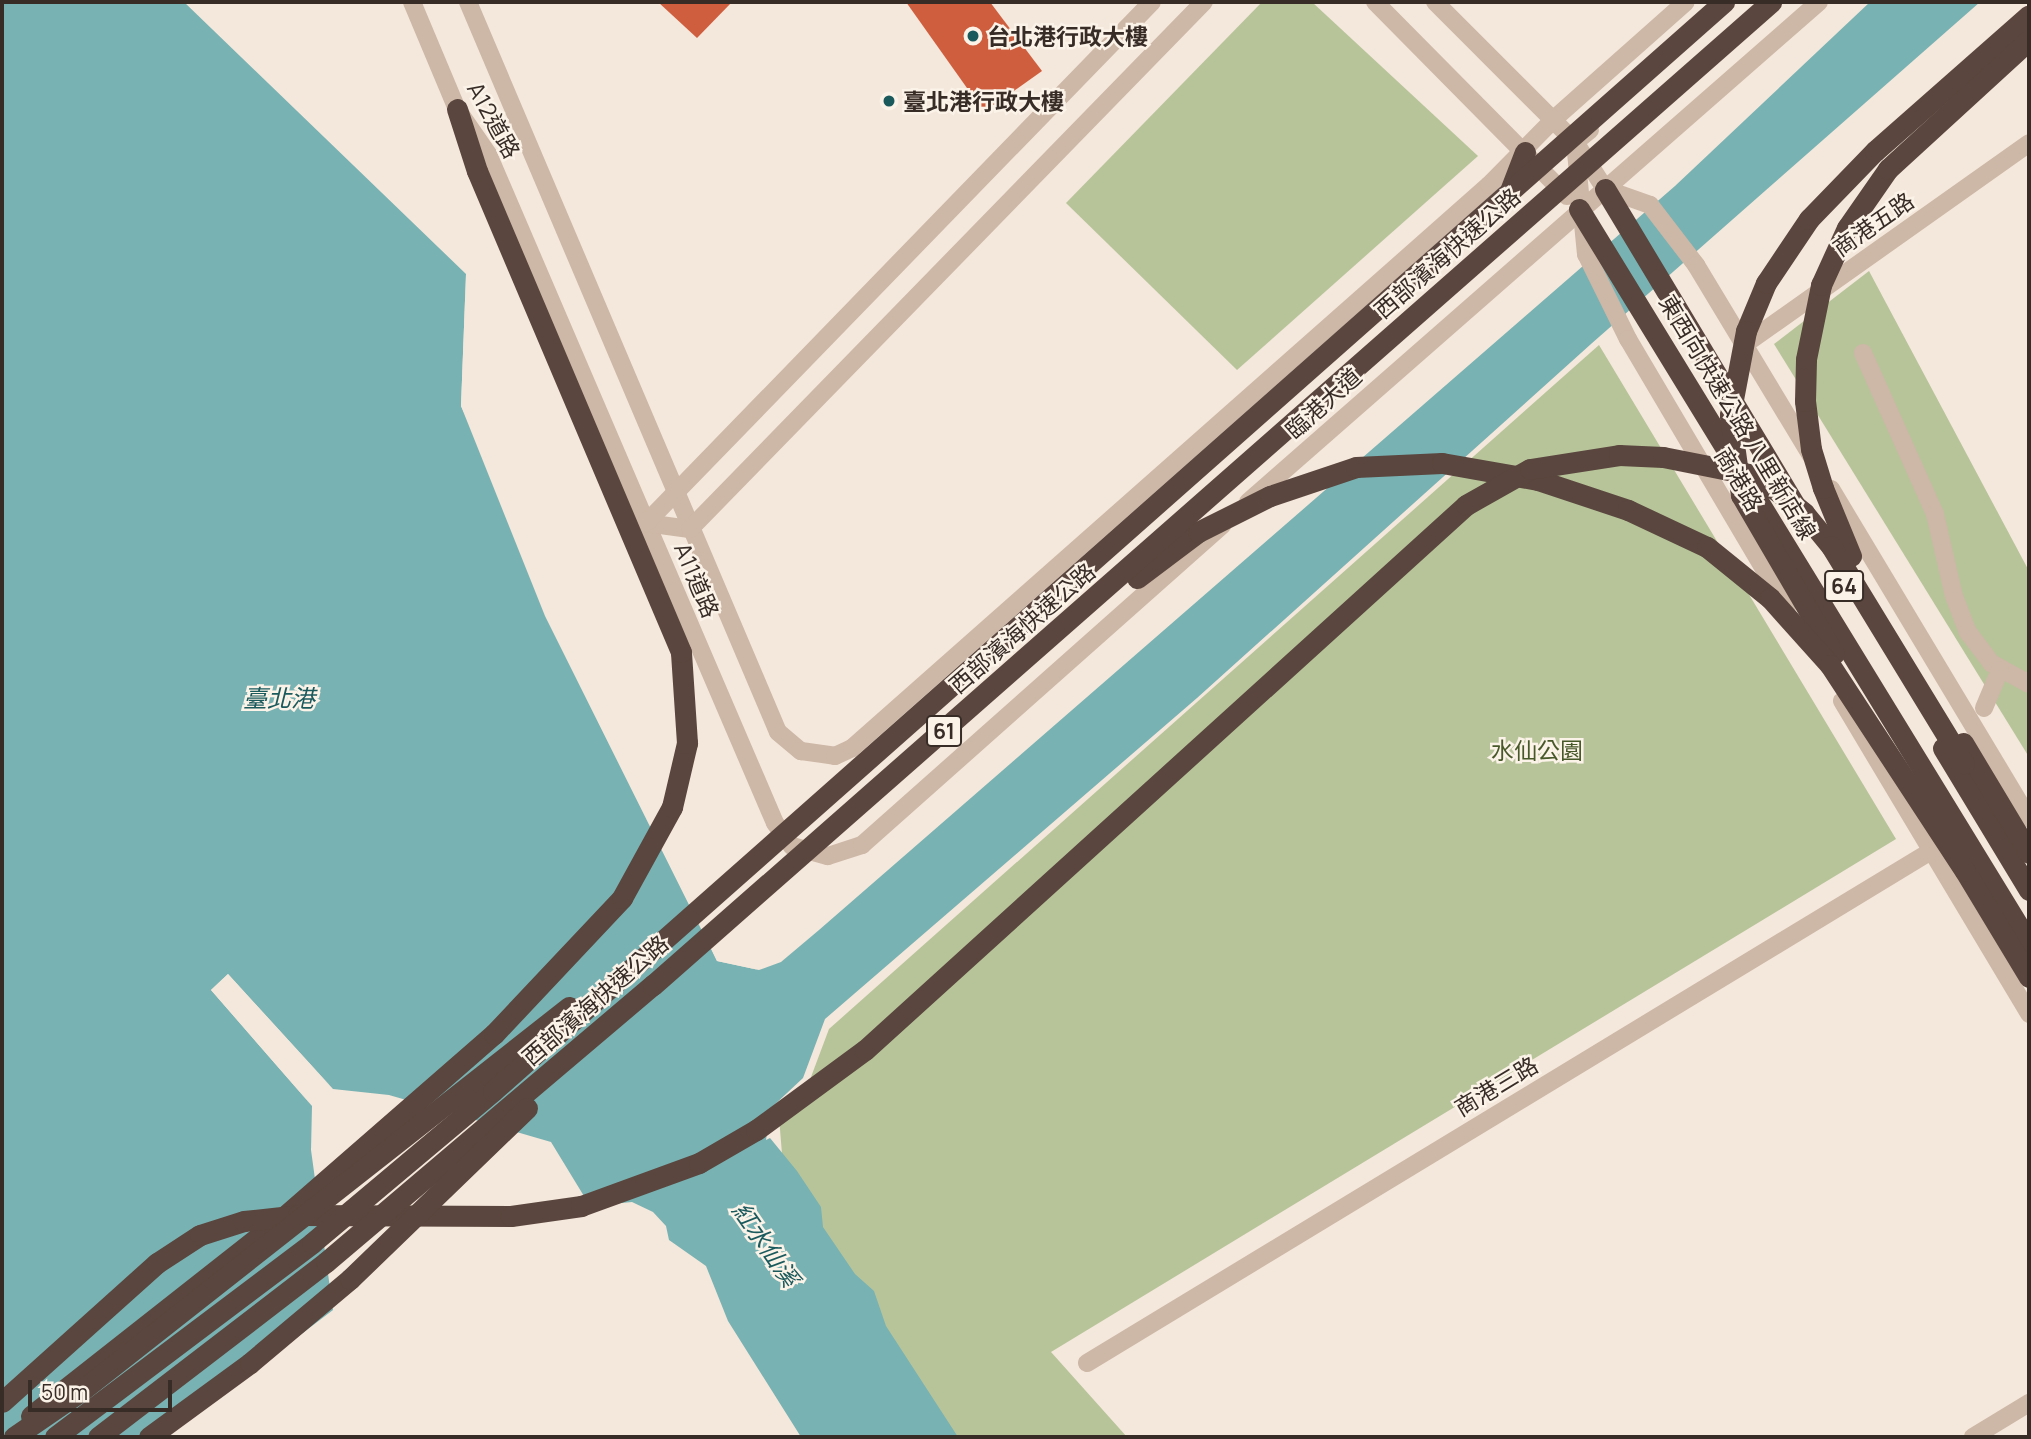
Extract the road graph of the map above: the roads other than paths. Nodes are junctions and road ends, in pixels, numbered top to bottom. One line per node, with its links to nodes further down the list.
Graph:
1 (412, 2): 17 (street, A12道路)
2 (467, 2): 24 (street, A12道路)
3 (1152, 2): 29 (street)
4 (1204, 2): 31 (street)
5 (1375, 2): 21 (street)
6 (1435, 2): 18 (street)
7 (1686, 2): 18 (street)
8 (1724, 2): 52 (highway, 西部濱海快速公路 / 61, bridge)
9 (1737, 2): 19 (street)
10 (1757, 2): 54 (highway, bridge)
11 (1771, 2): 35 (highway, 西部濱海快速公路 / 61, bridge)
12 (1819, 2): 22 (street, 臨港大道)
13 (2029, 15): 41 (highway, bridge)
14 (2029, 32): 16 (street)
15 (2029, 40): 40 (highway, bridge)
16 (1953, 100)
17 (457, 109): 26 (street, A12道路); 50 (highway, bridge)
18 (1554, 119): 19 (street); 21 (street)
19 (1576, 142): 22 (street); 23 (street)
20 (2029, 143): 27 (street, 商港五路)
21 (1525, 152): 23 (street); 31 (street, A11道路); 51 (highway, bridge)
22 (1605, 189): 23 (street, 臨港大道); 27 (street); 43 (highway, 東西向快速公路 八里新店線 / 64)
23 (1579, 209): 25 (highway, 東西向快速公路 八里新店線); 38 (street, 臨港大道)
24 (565, 239): 29 (street, A11道路)
25 (1594, 247): 39 (street, 商港路); 44 (highway, 東西向快速公路 八里新店線 / 64)
26 (534, 261): 30 (street, A11道路)
27 (1744, 345): 36 (street)
28 (1863, 353): 32 (street)
29 (675, 494): 30 (street); 31 (street, A11道路)
30 (646, 523): 31 (street); 38 (street, A11道路)
31 (690, 529)
32 (2000, 670): 33 (street); 34 (street)
33 (2029, 684)
34 (1984, 708)
35 (889, 780): 41 (highway, bridge); 53 (highway, 西部濱海快速公路 / 61, bridge)
36 (2024, 799): 37 (street)
37 (2029, 819)
38 (862, 845)
39 (1931, 851): 46 (street, 商港路); 47 (street, 商港三路)
40 (2029, 853)
41 (1965, 871): 45 (highway)
42 (2029, 871): 48 (highway, bridge)
43 (2029, 890)
44 (2029, 943)
45 (2029, 977)
46 (2029, 1014)
47 (1087, 1363)
48 (2, 1402)
49 (2029, 1403): 55 (street)
50 (5, 1437)
51 (14, 1437)
52 (55, 1437)
53 (98, 1437)
54 (149, 1437)
55 (1973, 1437)

